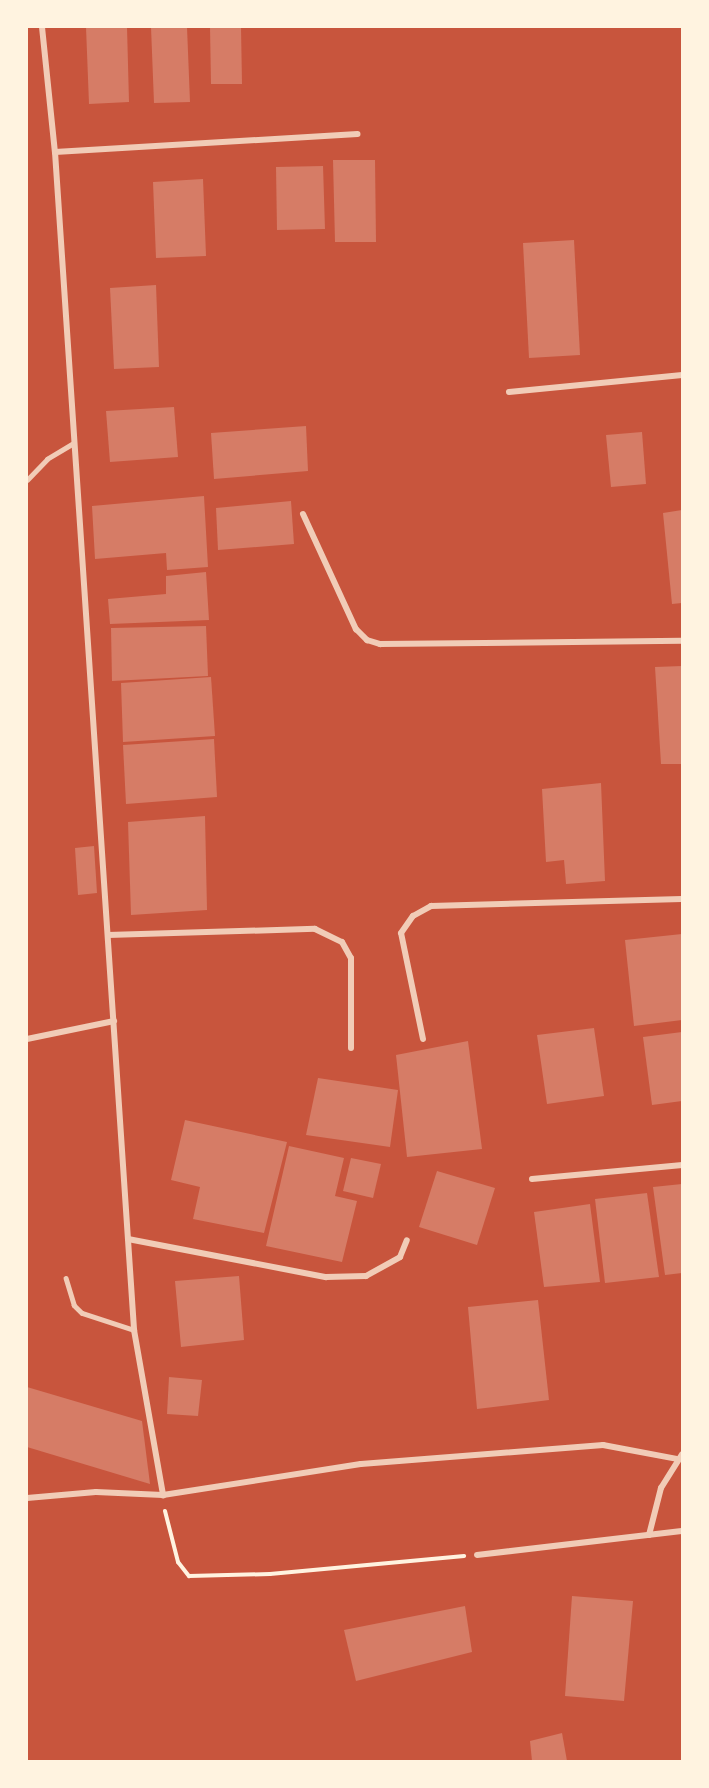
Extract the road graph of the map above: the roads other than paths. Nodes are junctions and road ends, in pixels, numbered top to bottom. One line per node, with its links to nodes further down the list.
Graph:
1 (42, 27): 3 (street)
2 (357, 134): 3 (street)
3 (54, 153): 6 (street)
4 (682, 375): 5 (street)
5 (509, 392)
6 (74, 443): 7 (lane); 11 (street)
7 (27, 480)
8 (303, 514): 9 (street)
9 (682, 641)
10 (682, 899): 13 (street)
11 (108, 935): 12 (street); 15 (street)
12 (114, 1021): 14 (street); 18 (street)
13 (423, 1039)
14 (27, 1040)
15 (351, 1048)
16 (682, 1165): 17 (street)
17 (532, 1179)
18 (128, 1239): 19 (street); 21 (street)
19 (406, 1240)
20 (66, 1278): 21 (lane)
21 (134, 1330): 23 (street)
22 (679, 1457): 23 (street); 26 (street)
23 (164, 1495): 24 (street)
24 (27, 1498)
25 (682, 1532): 26 (street)
26 (649, 1535): 27 (street)
27 (477, 1555)

